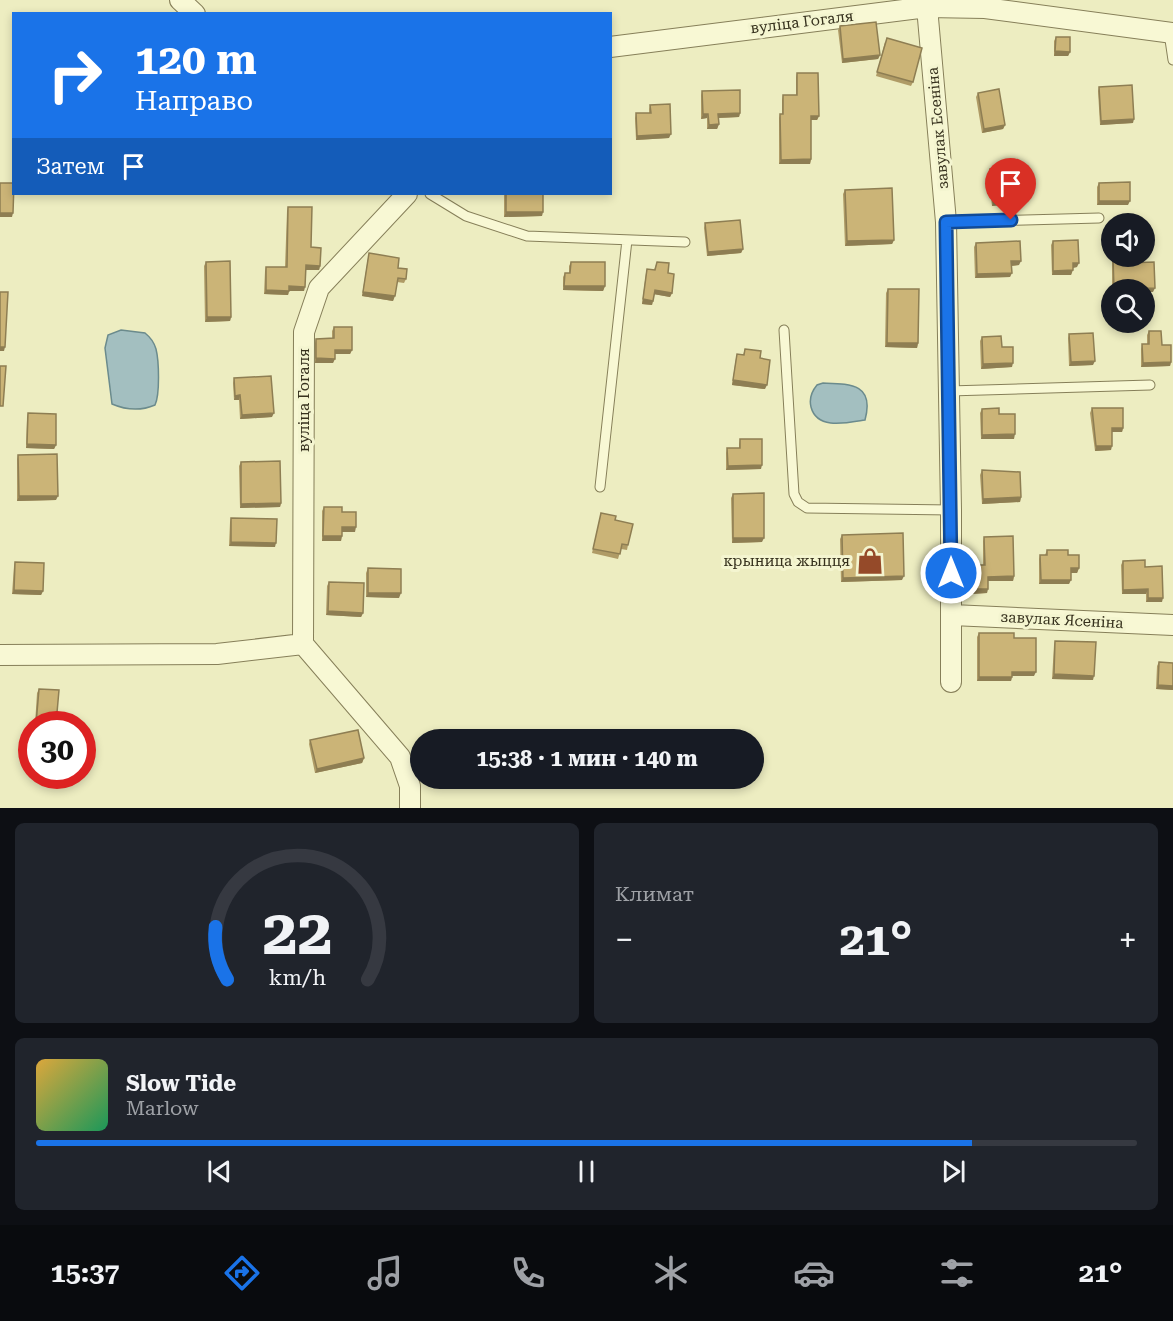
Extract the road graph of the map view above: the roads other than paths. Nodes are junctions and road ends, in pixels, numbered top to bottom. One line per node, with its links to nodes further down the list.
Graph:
1 (180, 0): 3 (street)
2 (927, 6): 4 (street, вуліца Гогаля); 5 (street, вуліца Гогаля); 10 (street, завулак Есеніна)
3 (193, 12)
4 (1171, 33): 6 (lane)
5 (612, 47)
6 (1173, 60)
7 (402, 195): 20 (street, вуліца Гогаля)
8 (432, 195): 11 (lane)
9 (1099, 218): 10 (lane)
10 (946, 222): 15 (street, завулак Есеніна)
11 (627, 240): 12 (lane); 16 (lane)
12 (685, 242)
13 (784, 330): 17 (lane)
14 (1150, 385): 15 (lane)
15 (949, 391): 17 (street, завулак Есеніна)
16 (600, 487)
17 (951, 510): 18 (street, завулак Есеніна)
18 (952, 615): 19 (street, завулак Ясеніна); 22 (street, завулак Есеніна)
19 (1173, 625)
20 (303, 644): 21 (street); 23 (street)
21 (0, 655)
22 (951, 682)
23 (410, 808)

